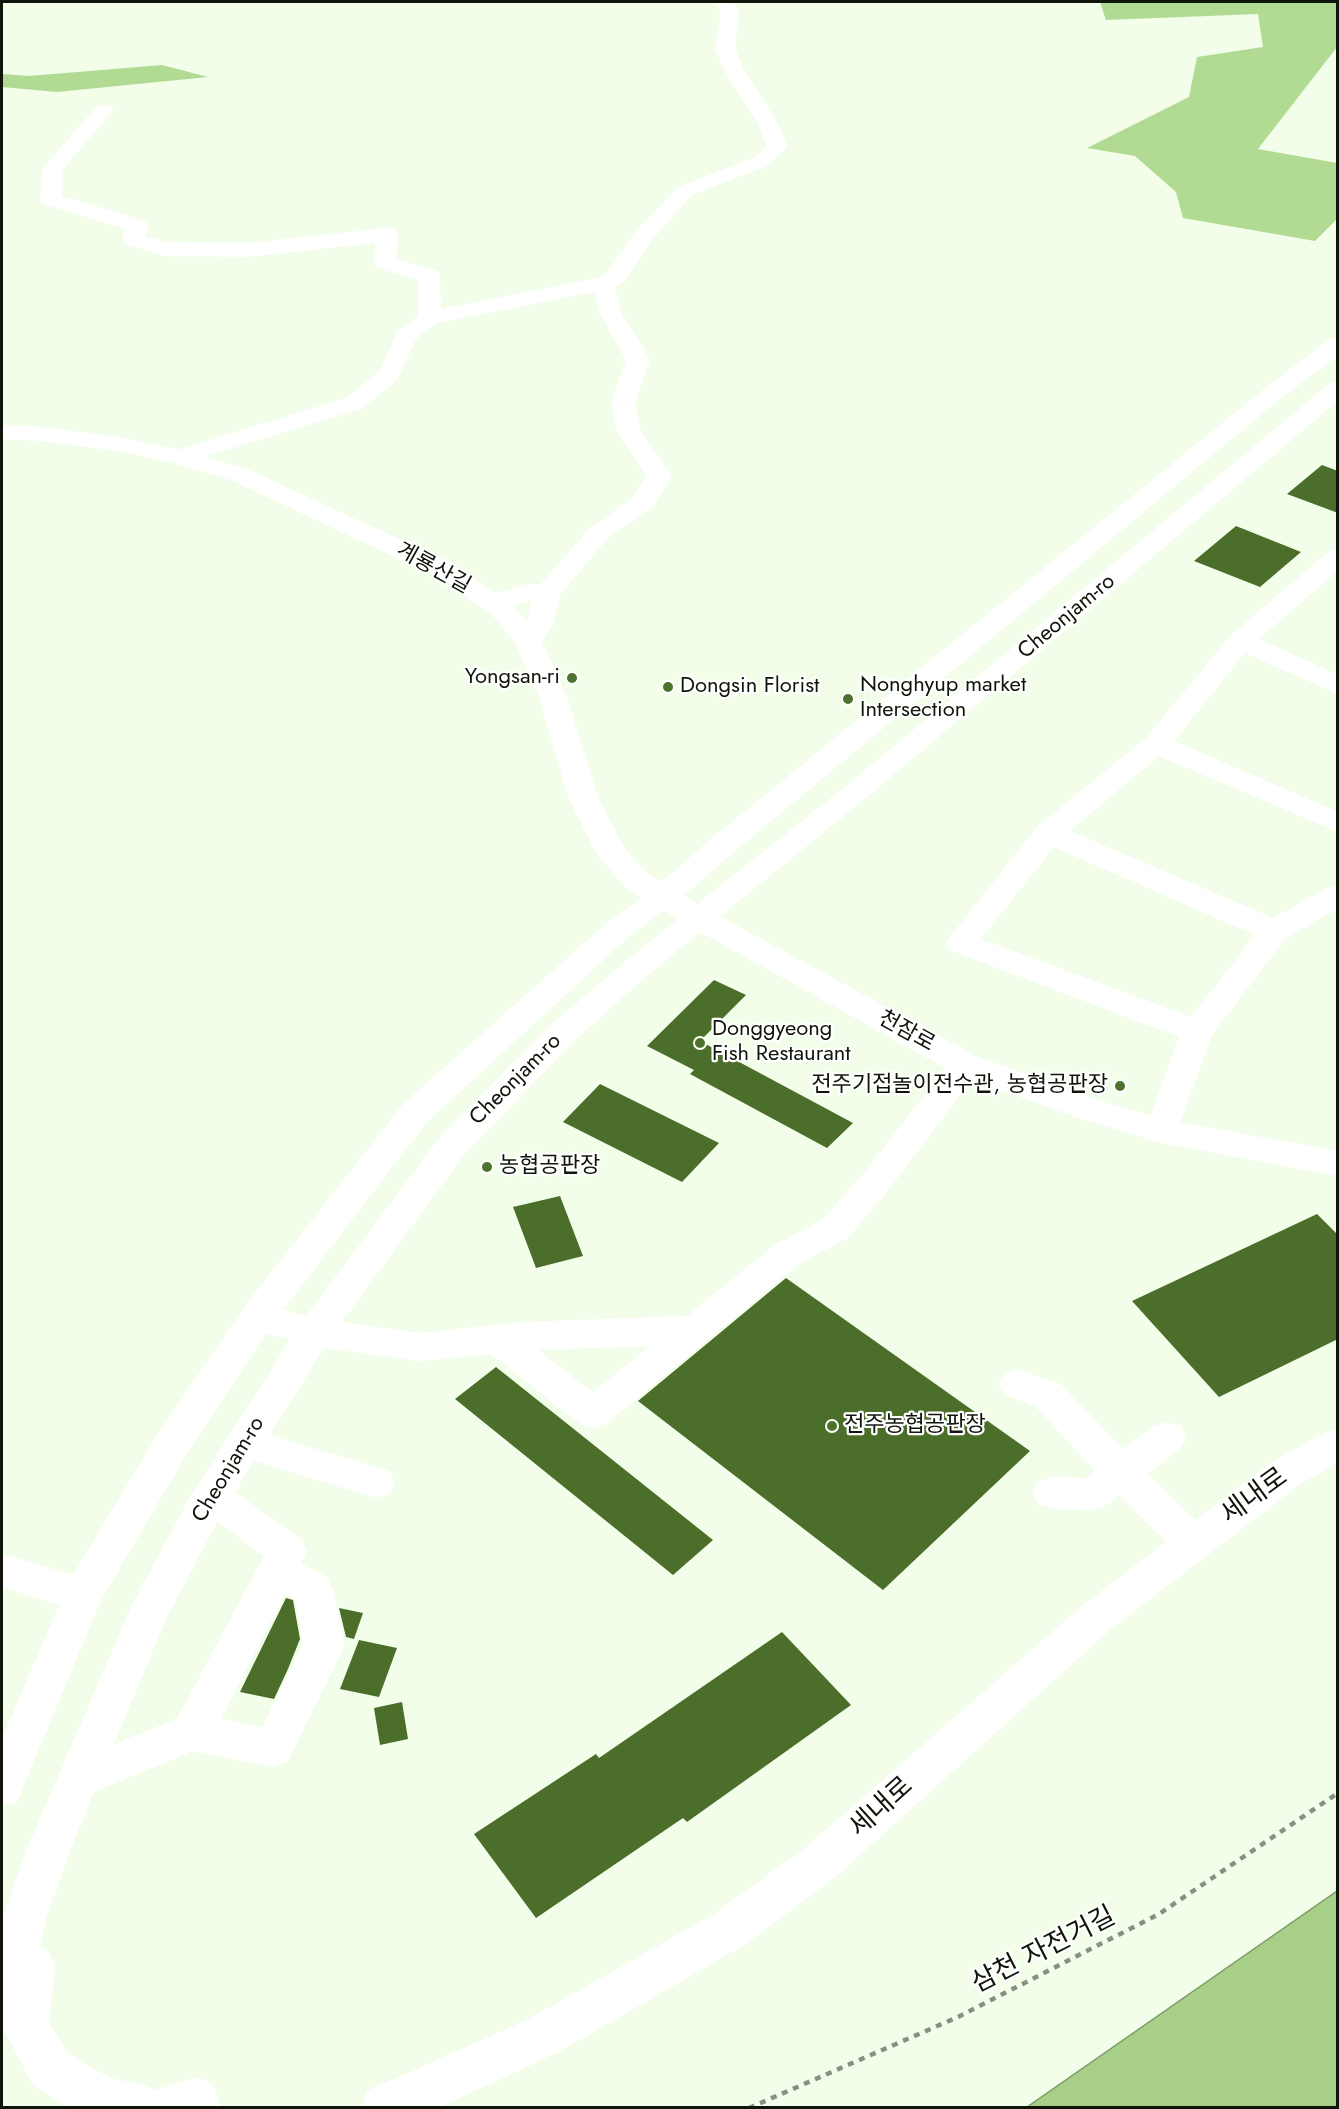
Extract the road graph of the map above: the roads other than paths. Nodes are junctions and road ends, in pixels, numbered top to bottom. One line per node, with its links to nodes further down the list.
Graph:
1 (724, 2): 3 (street)
2 (104, 110): 4 (street)
3 (603, 282): 4 (street); 11 (street)
4 (430, 318): 9 (street)
5 (1338, 344): 6 (street, Cheonjam-ro)
6 (1299, 372): 7 (street); 20 (street, Cheonjam-ro)
7 (1337, 388): 21 (street, Cheonjam-ro)
8 (2, 432): 9 (street, 계룡산길)
9 (179, 457): 12 (street, 계룡산길)
10 (1336, 560): 14 (street)
11 (547, 594): 12 (street); 13 (street)
12 (493, 604): 13 (street, 계룡산길)
13 (528, 642): 20 (street, 계룡산길)
14 (1241, 642): 15 (street); 16 (street)
15 (1338, 686)
16 (1156, 744): 17 (street); 18 (street)
17 (1338, 824)
18 (1049, 833): 22 (street); 23 (street)
19 (1338, 895): 22 (street)
20 (665, 896): 21 (street, 계룡산길); 27 (street, Cheonjam-ro)
21 (697, 917): 24 (street, 천잠로); 29 (street, Cheonjam-ro)
22 (1275, 931): 23 (street)
23 (1197, 1032): 25 (street)
24 (966, 1065): 25 (street, 천잠로); 28 (street)
25 (1162, 1131): 26 (street, 천잠로)
26 (1338, 1164)
27 (257, 1317): 29 (street); 42 (street, Cheonjam-ro)
28 (694, 1330): 30 (street); 30 (street)
29 (314, 1332): 30 (street); 33 (street, Cheonjam-ro)
30 (498, 1339)
31 (1017, 1384): 35 (street)
32 (1167, 1437): 35 (street)
33 (245, 1443): 36 (street); 38 (street, Cheonjam-ro)
34 (1338, 1444): 39 (street, 세내로)
35 (1121, 1473): 37 (street); 39 (street)
36 (376, 1482)
37 (1052, 1493)
38 (212, 1497): 40 (street); 44 (street, Cheonjam-ro)
39 (1193, 1544): 51 (street, 세내로)
40 (277, 1570): 43 (street); 43 (street)
41 (6, 1572): 42 (street)
42 (83, 1595): 45 (street, Cheonjam-ro)
43 (192, 1732): 44 (street)
44 (79, 1778): 46 (street, Cheonjam-ro)
45 (2, 1788)
46 (13, 1960): 47 (street, Cheonjam-ro); 48 (street)
47 (2, 2011)
48 (141, 2108)
49 (170, 2108): 50 (street)
50 (197, 2108)
51 (384, 2108)

